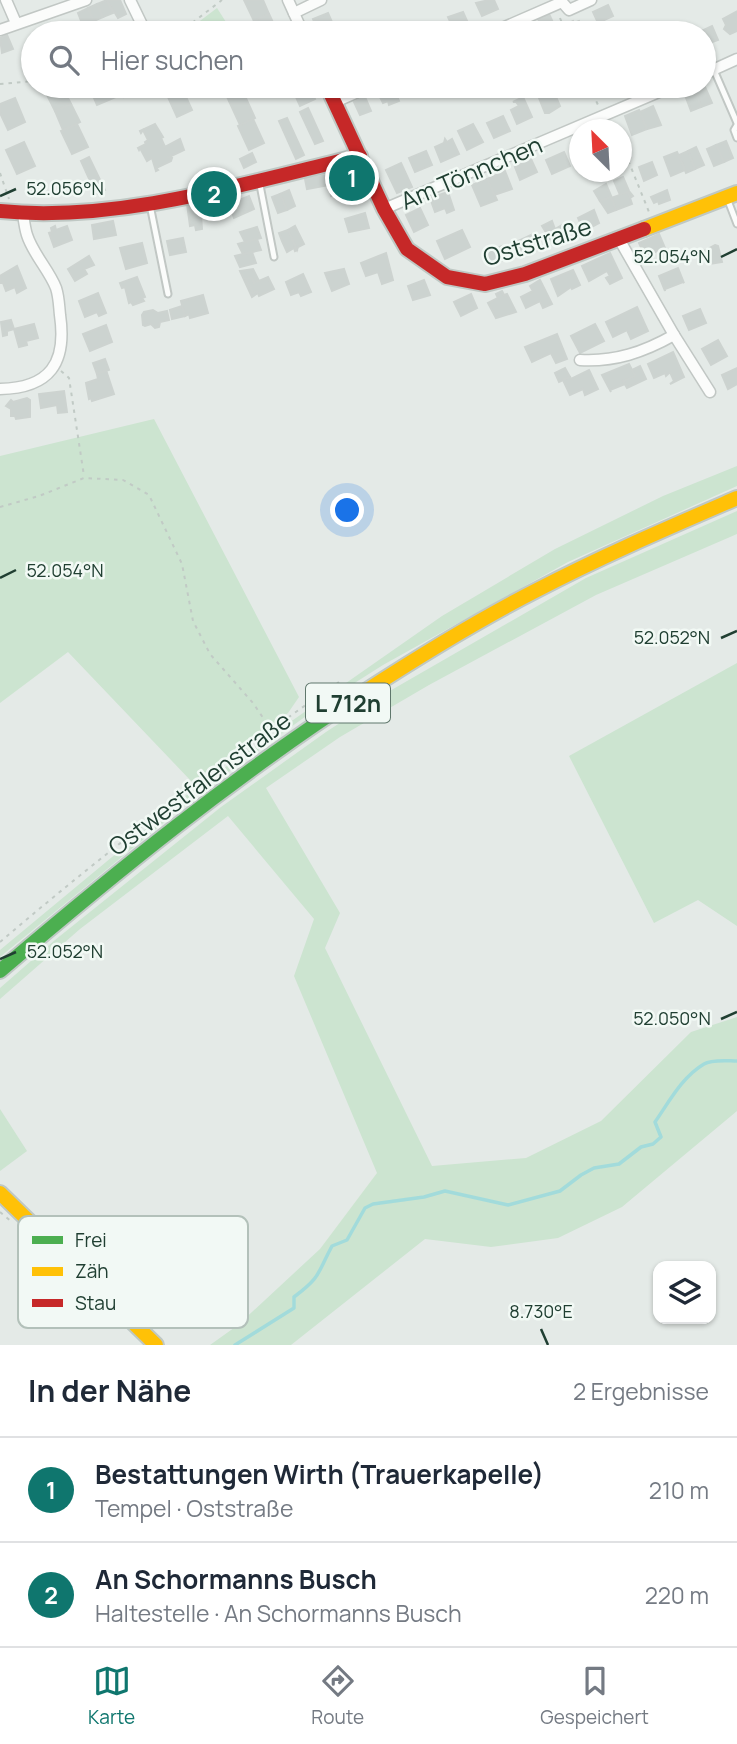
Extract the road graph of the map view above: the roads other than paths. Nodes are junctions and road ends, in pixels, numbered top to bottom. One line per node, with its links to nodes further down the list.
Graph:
1 (6, 0): 14 (street)
2 (86, 0): 7 (street)
3 (130, 0): 11 (street)
4 (288, 0): 8 (street)
5 (321, 0): 8 (street)
6 (591, 0): 13 (street)
7 (64, 4): 10 (street)
8 (294, 13): 12 (street)
9 (21, 21): 14 (street)
10 (21, 21)
11 (140, 21)
12 (298, 21)
13 (518, 21)
14 (16, 23): 15 (street)
15 (0, 30)
16 (737, 59): 17 (street)
17 (716, 69)
18 (716, 85): 23 (lane)
19 (333, 98): 22 (street, Oststraße)
20 (344, 98): 22 (street)
21 (645, 98): 29 (street, Am Tönnchen)
22 (335, 102): 25 (street, Oststraße)
23 (737, 124): 24 (lane)
24 (737, 138)
25 (360, 156): 26 (street); 29 (street, Oststraße)
26 (259, 180): 28 (street); 33 (lane)
27 (732, 195): 31 (lane); 32 (street, Oststraße)
28 (150, 202): 30 (street); 34 (lane)
29 (384, 209): 32 (street, Oststraße)
30 (12, 213): 37 (street)
31 (737, 224)
32 (619, 239): 35 (street)
33 (274, 257)
34 (168, 295)
35 (674, 335): 36 (street); 38 (street)
36 (580, 360)
37 (0, 389)
38 (710, 392)
39 (737, 498): 40 (street, Ostwestfalenstraße / L 712n)
40 (0, 971)
41 (0, 1193): 42 (street)
42 (25, 1216)
43 (139, 1328): 44 (street)
44 (156, 1345)

